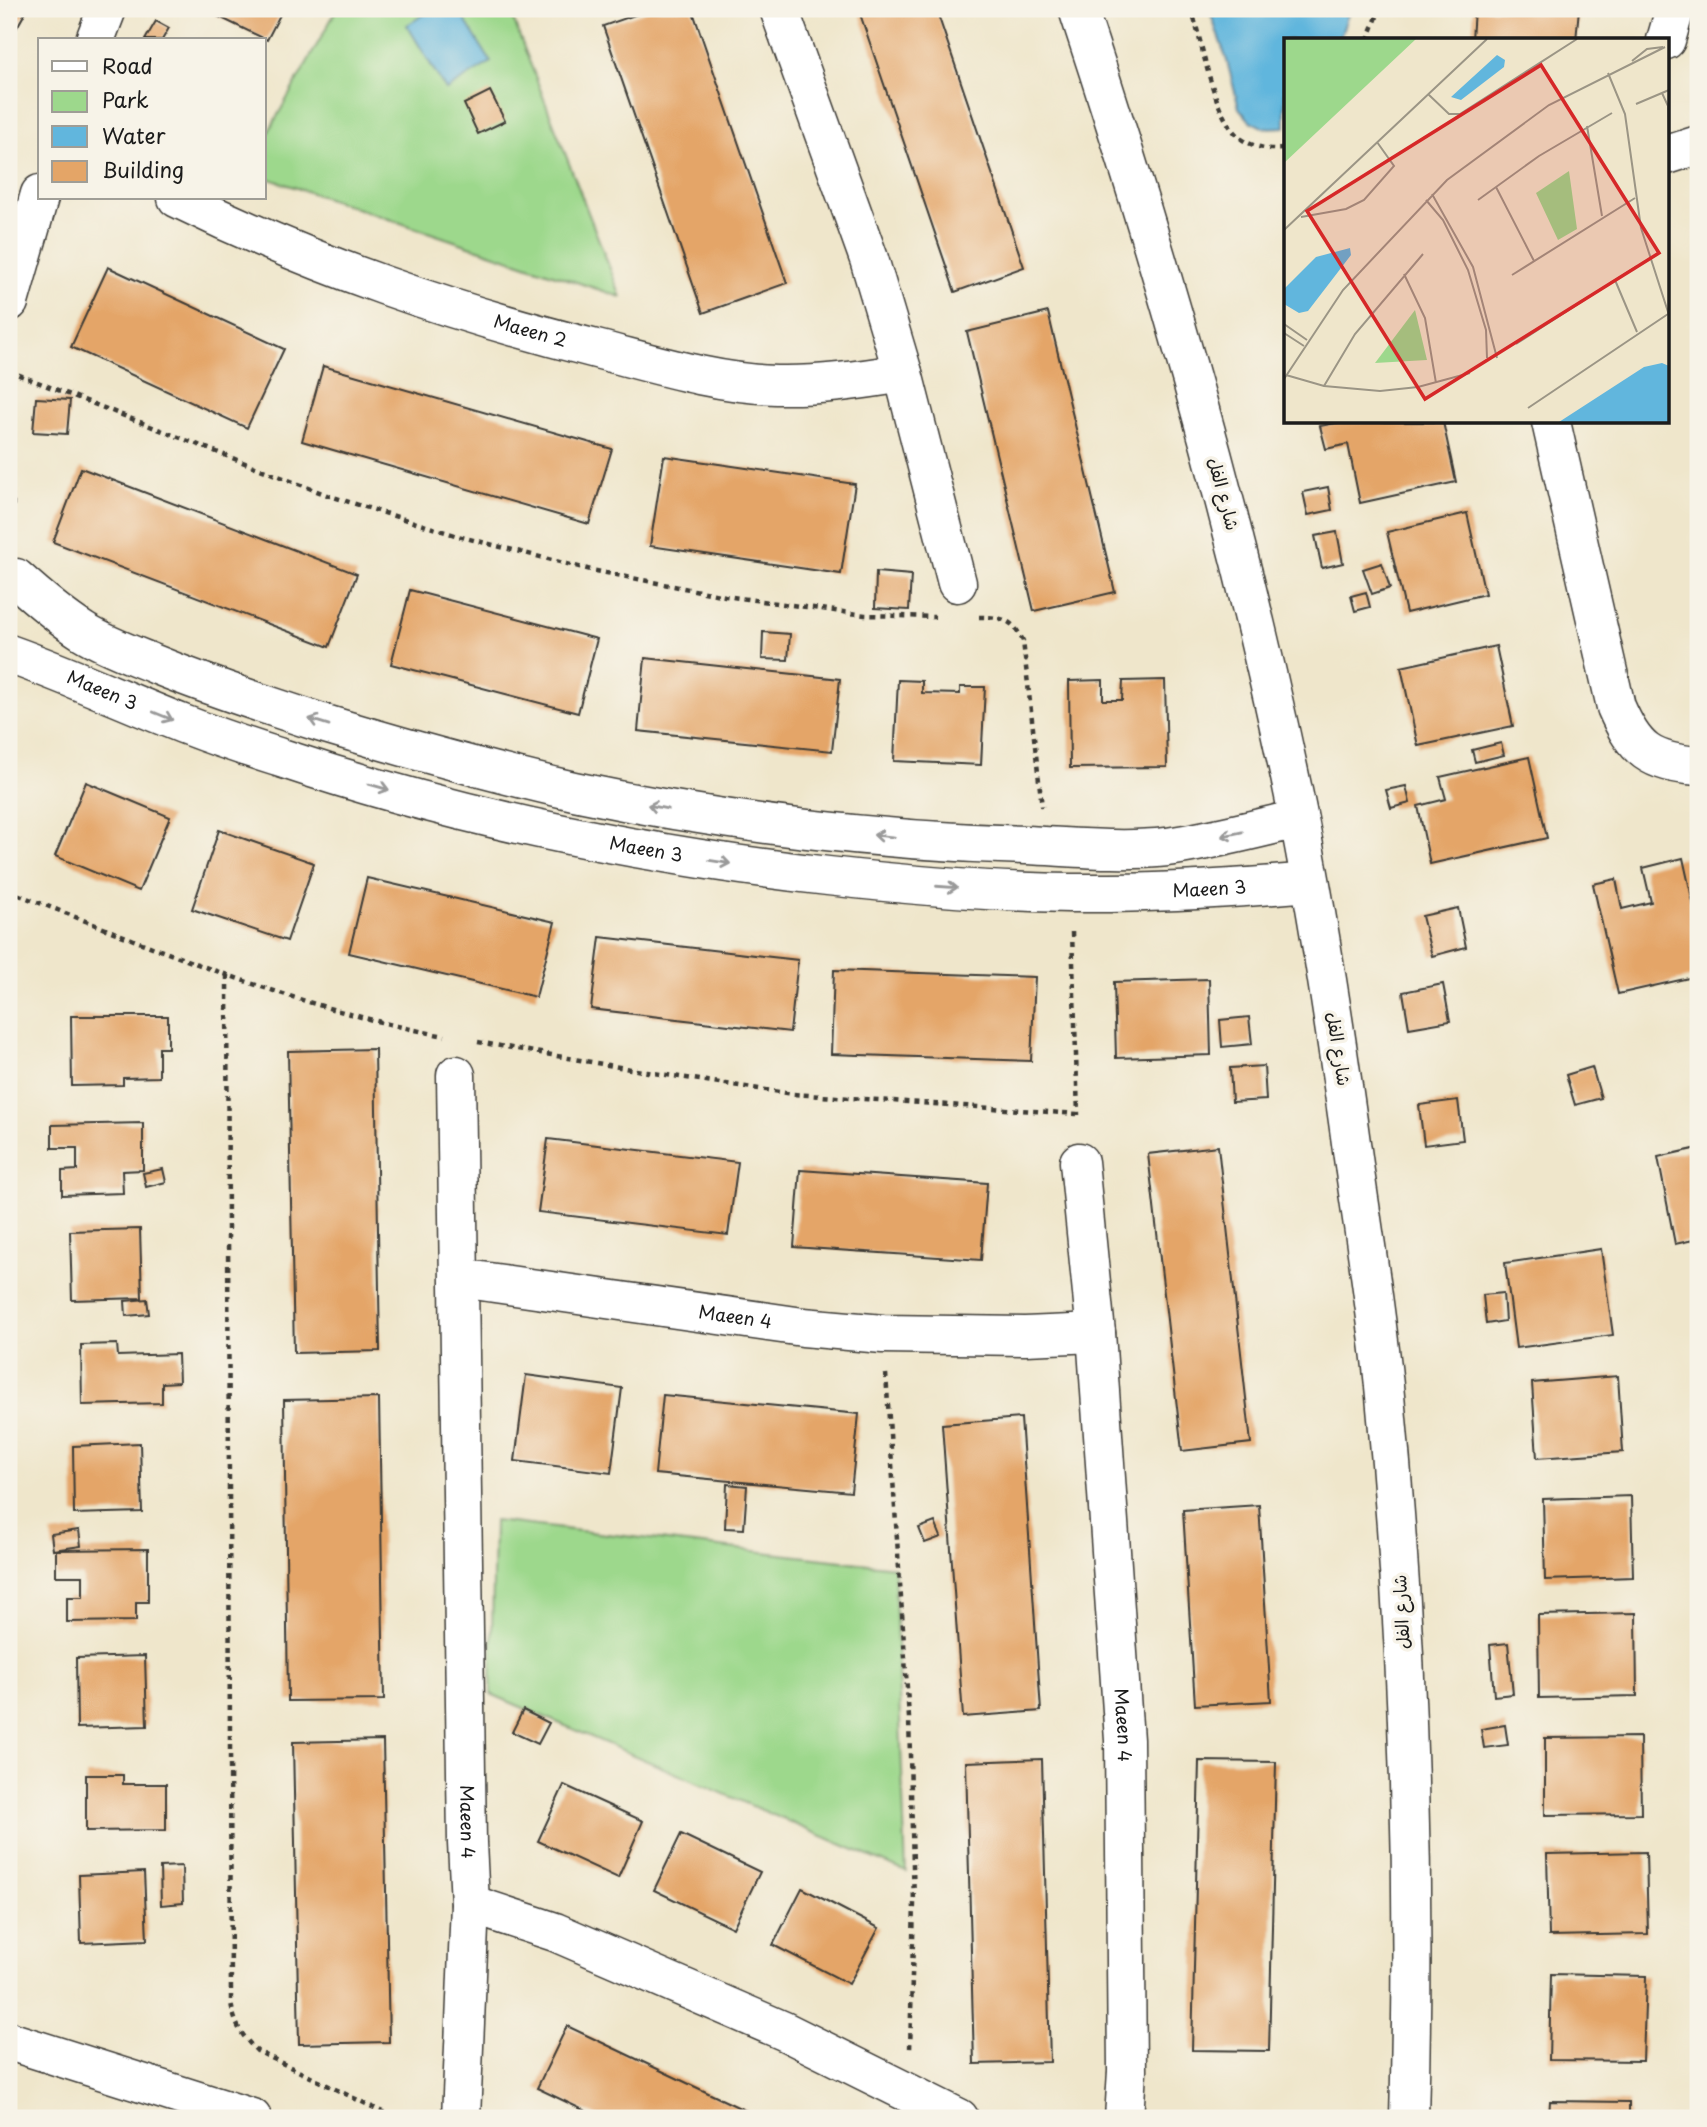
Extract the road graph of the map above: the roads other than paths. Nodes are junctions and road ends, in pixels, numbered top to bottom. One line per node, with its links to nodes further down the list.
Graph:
1 (107, 9): 5 (street)
2 (779, 9): 12 (street)
3 (1078, 9): 19 (street, شارع الفل)
4 (1675, 9): 6 (street)
5 (96, 38)
6 (1667, 38)
7 (1698, 145): 8 (street)
8 (1668, 155)
9 (38, 200): 11 (street)
10 (181, 200): 12 (street, Maeen 2)
11 (9, 302)
12 (903, 373): 15 (street)
13 (1550, 424): 18 (street)
14 (12, 563): 16 (street); 19 (street, one-way to 14)
15 (957, 583)
16 (9, 616)
17 (9, 654): 20 (street, Maeen 3, one-way to 20)
18 (1698, 766)
19 (1298, 819): 20 (street, شارع الفل)
20 (1310, 882): 31 (street, شارع الفل)
21 (456, 1075): 23 (street, Maeen 4)
22 (1079, 1162): 24 (street, Maeen 4)
23 (460, 1278): 24 (street, Maeen 4); 25 (street, Maeen 4)
24 (1096, 1333): 30 (street, Maeen 4)
25 (470, 1904): 28 (street, Maeen 4); 29 (street)
26 (9, 2041): 27 (street)
27 (252, 2118)
28 (461, 2118)
29 (959, 2118)
30 (1124, 2118)
31 (1409, 2118)

